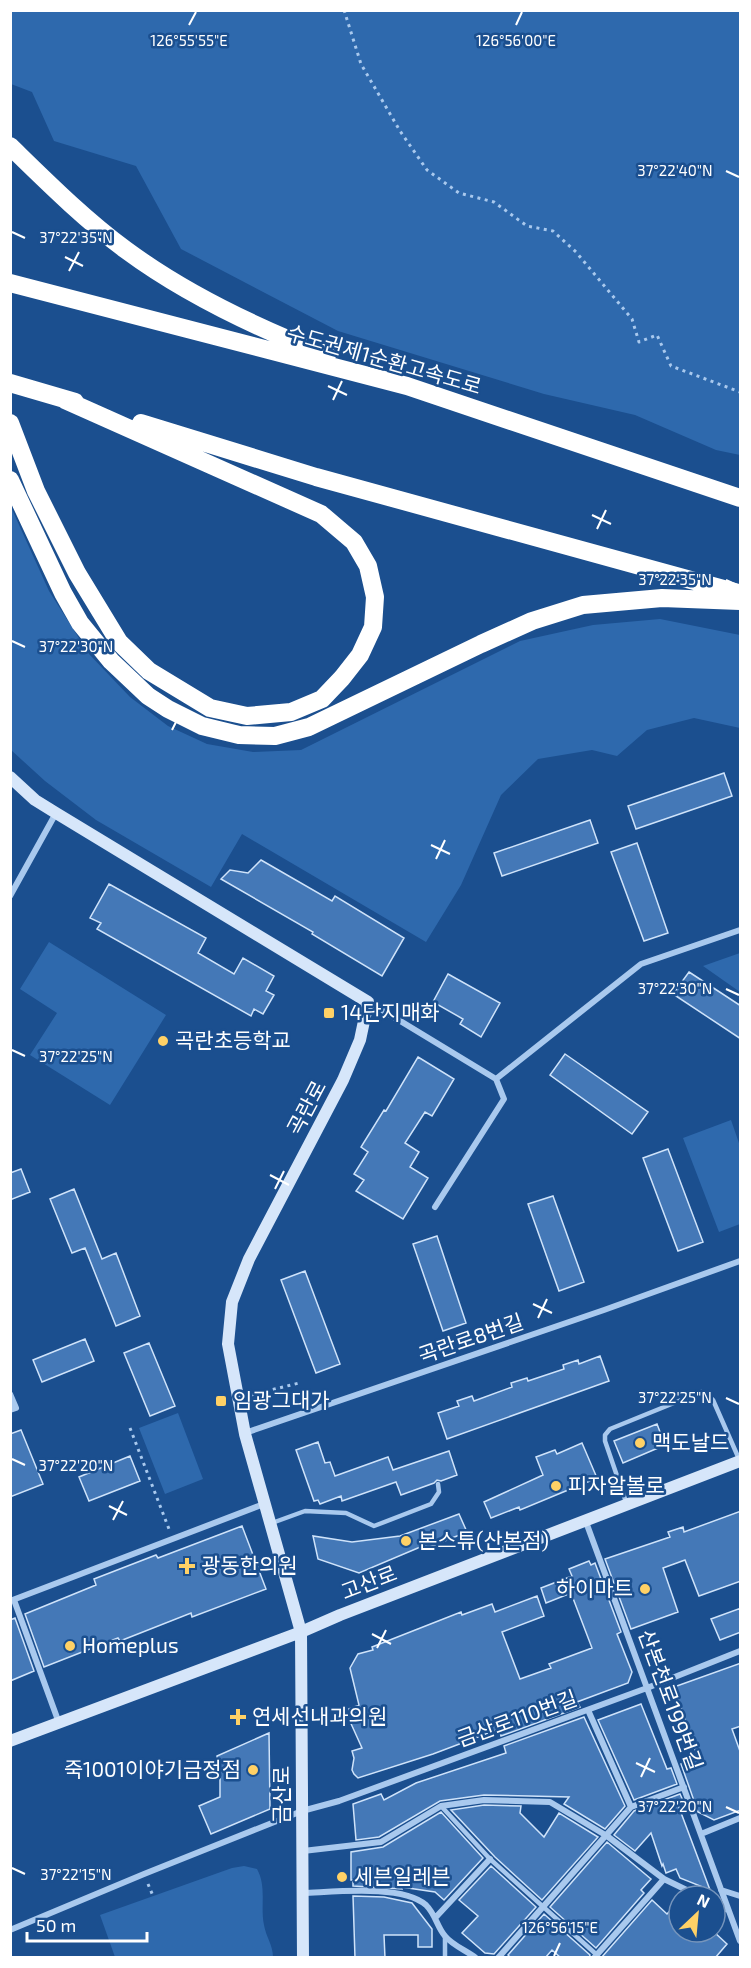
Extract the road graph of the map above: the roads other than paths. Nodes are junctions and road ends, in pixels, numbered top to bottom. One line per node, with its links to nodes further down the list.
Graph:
1 (10, 146): 4 (highway)
2 (16, 284): 4 (highway, 수도권제1순환고속도로)
3 (10, 383): 5 (highway)
4 (407, 386): 8 (highway, 수도권제1순환고속도로)
5 (65, 400): 6 (highway); 9 (highway)
6 (10, 423)
7 (10, 480): 10 (highway)
8 (741, 498)
9 (741, 594)
10 (741, 601)
11 (10, 777): 12 (street)
12 (56, 813): 13 (street); 15 (street)
13 (10, 896)
14 (741, 930): 16 (street)
15 (368, 1002): 16 (street); 21 (street, 곡란로)
16 (496, 1079): 17 (street)
17 (435, 1207)
18 (741, 1261): 21 (street, 곡란로8번길)
19 (10, 1394): 20 (street)
20 (10, 1410)
21 (245, 1434): 24 (street, 곡란로)
22 (740, 1461): 25 (street, 고산로); 25 (lane)
23 (438, 1484): 27 (lane)
24 (264, 1504): 27 (street, 곡란로); 28 (street)
25 (628, 1506): 26 (street, 고산로)
26 (586, 1522): 29 (street, 고산로); 31 (street, 산본천로199번길)
27 (270, 1524): 29 (street, 곡란로)
28 (12, 1601): 33 (street)
29 (301, 1632): 33 (street, 고산로); 38 (street, 금산로)
30 (741, 1651): 31 (street, 금산로110번길)
31 (647, 1688): 32 (street, 금산로110번길); 35 (street, 산본천로199번길)
32 (588, 1710): 37 (street); 38 (street, 금산로110번길)
33 (59, 1723): 34 (street, 고산로)
34 (10, 1741)
35 (684, 1787): 37 (street); 40 (street, 산본천로199번길)
36 (441, 1806): 41 (street); 42 (street); 43 (lane)
37 (631, 1807): 41 (street)
38 (302, 1811): 42 (street, 금산로); 52 (street, 금산로110번길)
39 (741, 1818): 40 (street)
40 (701, 1834): 46 (street, 산본천로199번길)
41 (607, 1836): 44 (street); 49 (street)
42 (302, 1851): 47 (street, 금산로)
43 (490, 1858): 49 (lane); 51 (street)
44 (664, 1880): 45 (street); 55 (street)
45 (673, 1884)
46 (719, 1884)
47 (303, 1893): 51 (street); 56 (street, 금산로)
48 (727, 1905): 50 (street, 산본천로199번길)
49 (542, 1906): 55 (lane); 59 (street)
50 (729, 1910): 54 (street, 산본천로199번길)
51 (436, 1917): 53 (street)
52 (10, 1930)
53 (445, 1936): 57 (lane); 58 (street)
54 (741, 1941)
55 (595, 1956)
56 (303, 1958)
57 (445, 1958)
58 (476, 1958)
59 (498, 1958)

